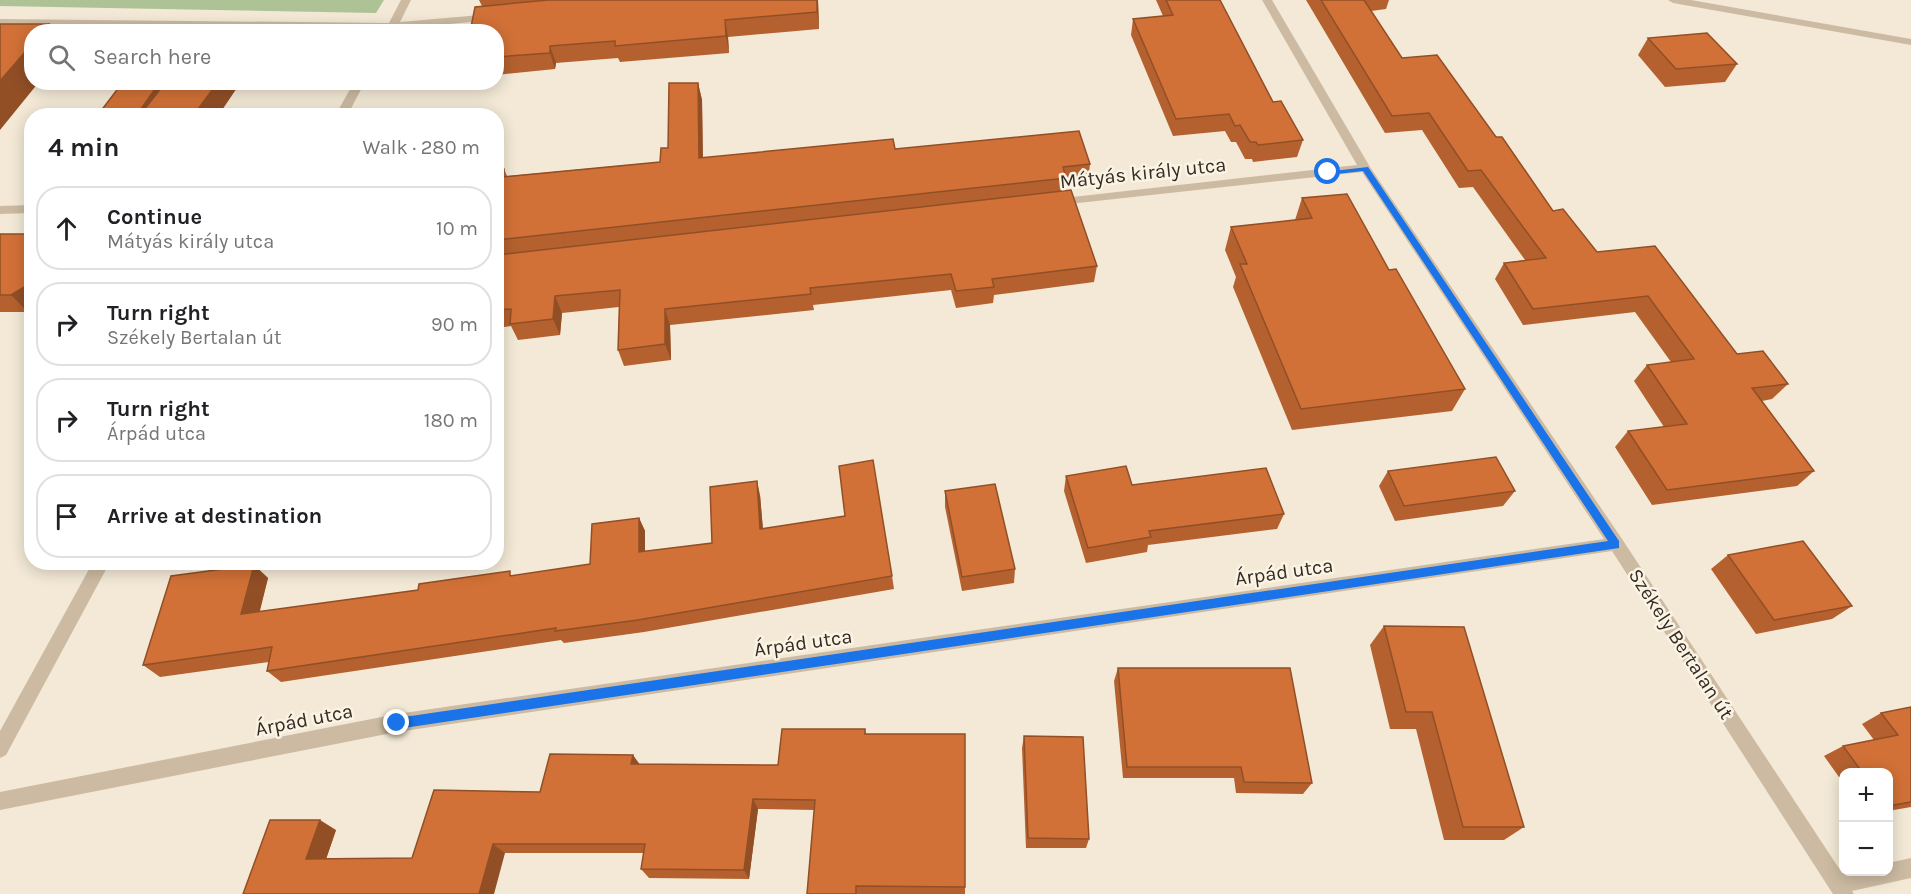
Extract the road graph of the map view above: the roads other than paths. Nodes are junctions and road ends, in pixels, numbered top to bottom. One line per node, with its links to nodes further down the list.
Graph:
1 (406, 0): 7 (street)
2 (1267, 0): 12 (street, Székely Bertalan út)
3 (1673, 0): 9 (street)
4 (498, 16): 8 (street)
5 (0, 22): 6 (street)
6 (130, 24)
7 (393, 24)
8 (427, 24)
9 (1911, 42)
10 (356, 90): 11 (street)
11 (345, 108)
12 (1365, 168): 13 (street, Mátyás király utca); 16 (street, Székely Bertalan út)
13 (1043, 204)
14 (24, 209): 15 (street)
15 (0, 210)
16 (1616, 544): 19 (street, Árpád utca); 21 (street, Székely Bertalan út)
17 (98, 570): 18 (street)
18 (0, 749)
19 (0, 801)
20 (1911, 868): 21 (street)
21 (1841, 889)

